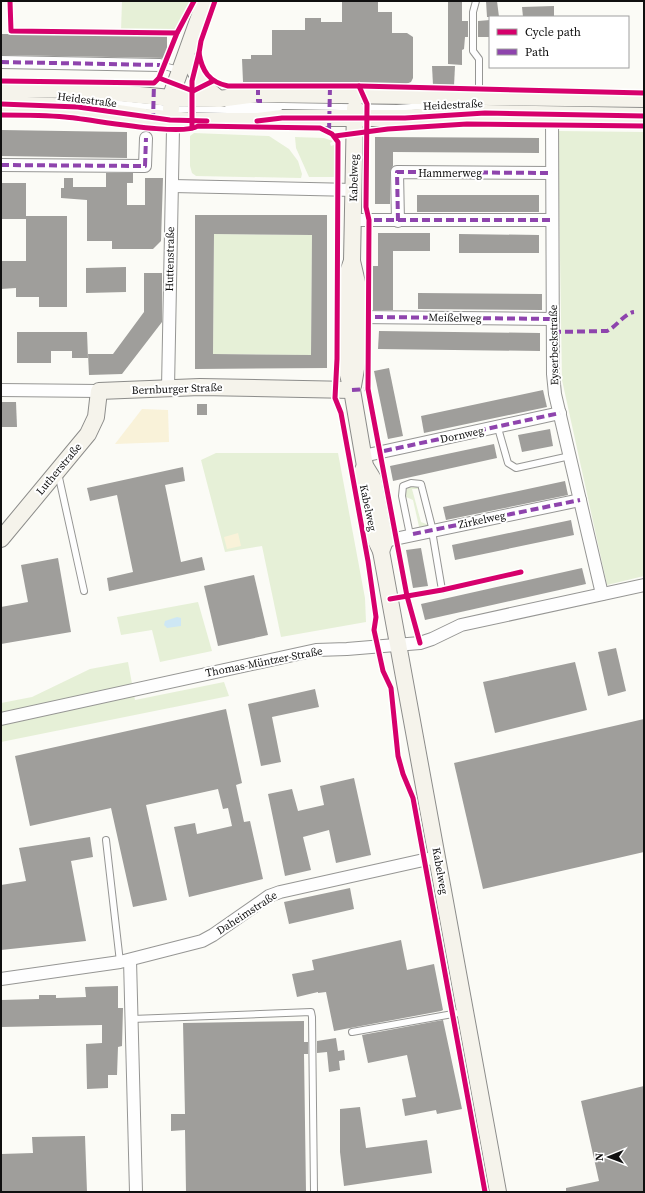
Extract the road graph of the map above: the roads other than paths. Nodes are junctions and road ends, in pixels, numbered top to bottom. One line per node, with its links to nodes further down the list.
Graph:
1 (206, 1): 4 (main road)
2 (476, 1): 8 (lane)
3 (1, 62): 5 (street)
4 (183, 63): 5 (lane); 10 (main road); 16 (main road)
5 (160, 65)
6 (1, 89): 16 (main road, Heidestraße)
7 (1, 94): 16 (lane)
8 (479, 96): 11 (main road, Heidestraße); 14 (main road, Heidestraße)
9 (1, 99): 16 (lane)
10 (219, 99): 14 (main road, Heidestraße); 16 (main road, Heidestraße)
11 (644, 99)
12 (1, 104): 16 (main road, Heidestraße)
13 (644, 105): 14 (lane)
14 (355, 108): 15 (lane); 16 (main road, Heidestraße); 17 (main road, Heidestraße); 23 (main road, Kabelweg)
15 (644, 110)
16 (171, 112): 22 (street, Huttenstraße)
17 (552, 114): 18 (main road, Heidestraße); 21 (street, Eyserbeckstraße)
18 (644, 116)
19 (146, 138): 20 (street)
20 (1, 165)
21 (552, 173): 25 (street, Eyserbeckstraße); 26 (street, Hammerweg)
22 (172, 186): 23 (street); 30 (street, Huttenstraße)
23 (354, 190): 24 (main road, Kabelweg)
24 (353, 220): 26 (street); 27 (main road, Kabelweg)
25 (552, 220): 26 (street); 29 (street, Eyserbeckstraße)
26 (398, 221)
27 (352, 261): 28 (main road, Kabelweg); 32 (main road, Kabelweg)
28 (357, 317): 29 (street, Meißelweg); 32 (main road, Kabelweg)
29 (553, 319): 34 (street, Eyserbeckstraße)
30 (168, 388): 32 (main road, Bernburger Straße); 33 (main road, Bernburger Straße)
31 (1, 390): 33 (street, Bernburger Straße)
32 (352, 390): 37 (main road, Kabelweg)
33 (99, 391): 38 (main road, Lutherstraße)
34 (560, 413): 35 (street, Dornweg); 36 (street, Eyserbeckstraße)
35 (498, 428): 36 (lane); 37 (street, Dornweg)
36 (570, 456): 39 (street, Eyserbeckstraße)
37 (364, 461): 43 (main road, Kabelweg)
38 (58, 471): 42 (main road, Lutherstraße); 46 (lane)
39 (580, 500): 40 (street, Zirkelweg); 47 (street, Eyserbeckstraße)
40 (432, 531): 41 (street, Zirkelweg); 41 (lane); 45 (lane)
41 (410, 535): 43 (street, Zirkelweg)
42 (1, 539)
43 (383, 546): 48 (main road, Kabelweg)
44 (644, 585): 47 (street, Thomas-Müntzer-Straße)
45 (442, 590)
46 (84, 591)
47 (602, 594): 48 (street, Thomas-Müntzer-Straße)
48 (398, 645): 49 (street, Thomas-Müntzer-Straße); 51 (main road, Kabelweg)
49 (1, 719)
50 (106, 840): 52 (lane)
51 (437, 857): 52 (street, Daheimstraße); 54 (main road, Kabelweg)
52 (125, 961): 53 (street, Daheimstraße); 55 (street)
53 (1, 979)
54 (465, 1011): 56 (lane); 59 (main road, Kabelweg)
55 (132, 1019): 57 (street); 58 (lane)
56 (352, 1032)
57 (136, 1192)
58 (314, 1192)
59 (498, 1192)

